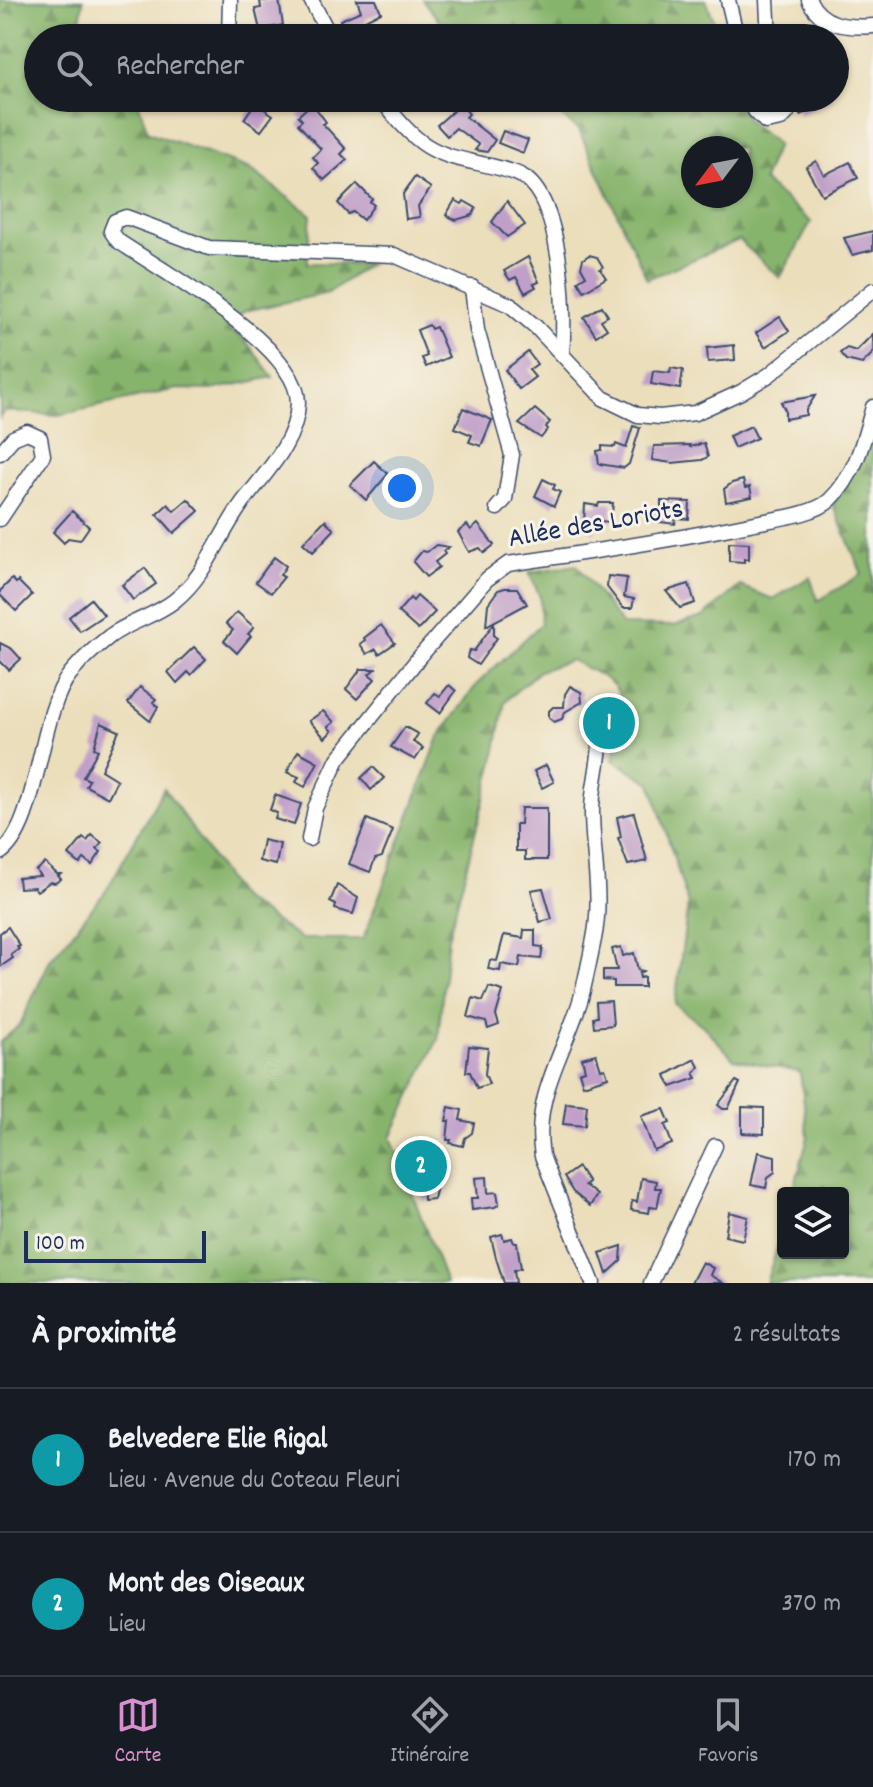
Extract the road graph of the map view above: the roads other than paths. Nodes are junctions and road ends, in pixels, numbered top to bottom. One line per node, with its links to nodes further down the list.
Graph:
1 (230, 0): 6 (street)
2 (311, 0): 7 (street)
3 (728, 0): 8 (street)
4 (767, 0): 9 (street)
5 (809, 0): 10 (street)
6 (229, 24)
7 (324, 24)
8 (734, 24)
9 (768, 24)
10 (837, 24)
11 (849, 26): 12 (street)
12 (873, 26)
13 (393, 112): 18 (street)
14 (756, 112): 15 (street)
15 (787, 112)
16 (472, 287): 18 (street); 21 (street); 25 (street)
17 (873, 290): 18 (street)
18 (562, 353)
19 (873, 407): 24 (street, Allée des Loriots)
20 (0, 453): 22 (street)
21 (497, 508)
22 (0, 519)
23 (596, 714): 27 (street)
24 (309, 839)
25 (0, 853)
26 (715, 1146): 28 (street)
27 (593, 1283)
28 (651, 1283)

